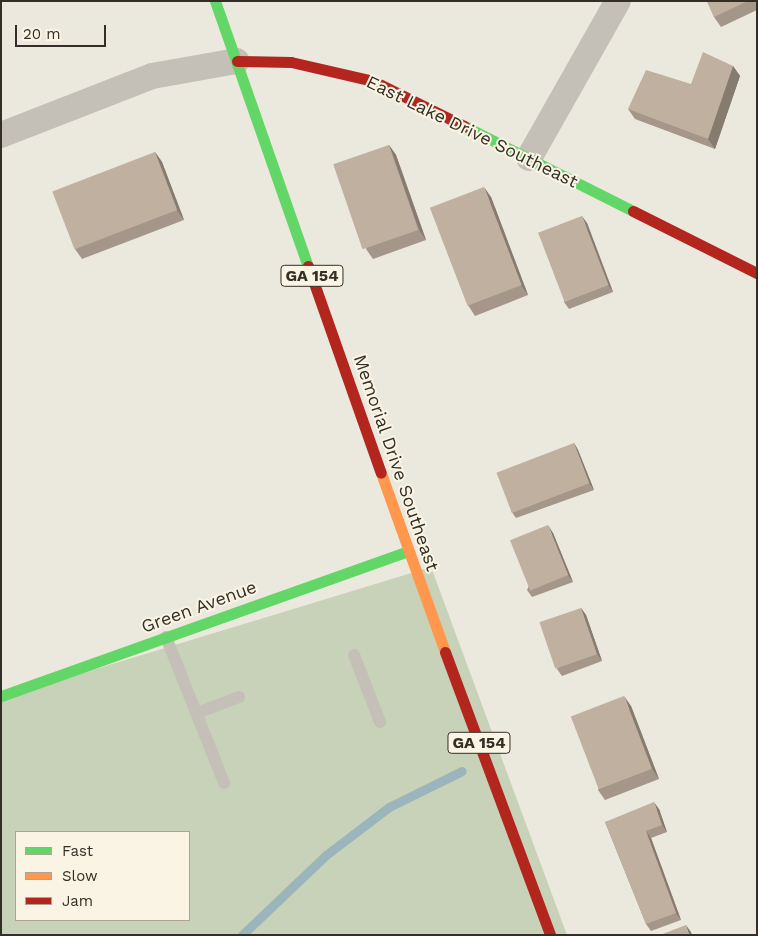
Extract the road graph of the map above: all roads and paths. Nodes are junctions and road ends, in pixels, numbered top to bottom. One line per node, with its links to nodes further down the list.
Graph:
1 (214, 1): 3 (street, Memorial Drive Southeast / GA 154)
2 (618, 1): 5 (street)
3 (236, 61): 4 (street, East Lake Drive Southeast); 5 (street, East Lake Drive Southeast); 7 (street, Memorial Drive Southeast / GA 154)
4 (1, 135)
5 (529, 158): 6 (street, East Lake Drive Southeast)
6 (757, 273)
7 (408, 551): 8 (street, Green Avenue); 15 (street, Memorial Drive Southeast / GA 154)
8 (166, 637): 10 (street, Green Avenue); 12 (lane)
9 (354, 655): 13 (lane)
10 (1, 696)
11 (239, 697): 12 (lane)
12 (197, 713): 14 (lane)
13 (380, 722)
14 (224, 783)
15 (550, 935)

